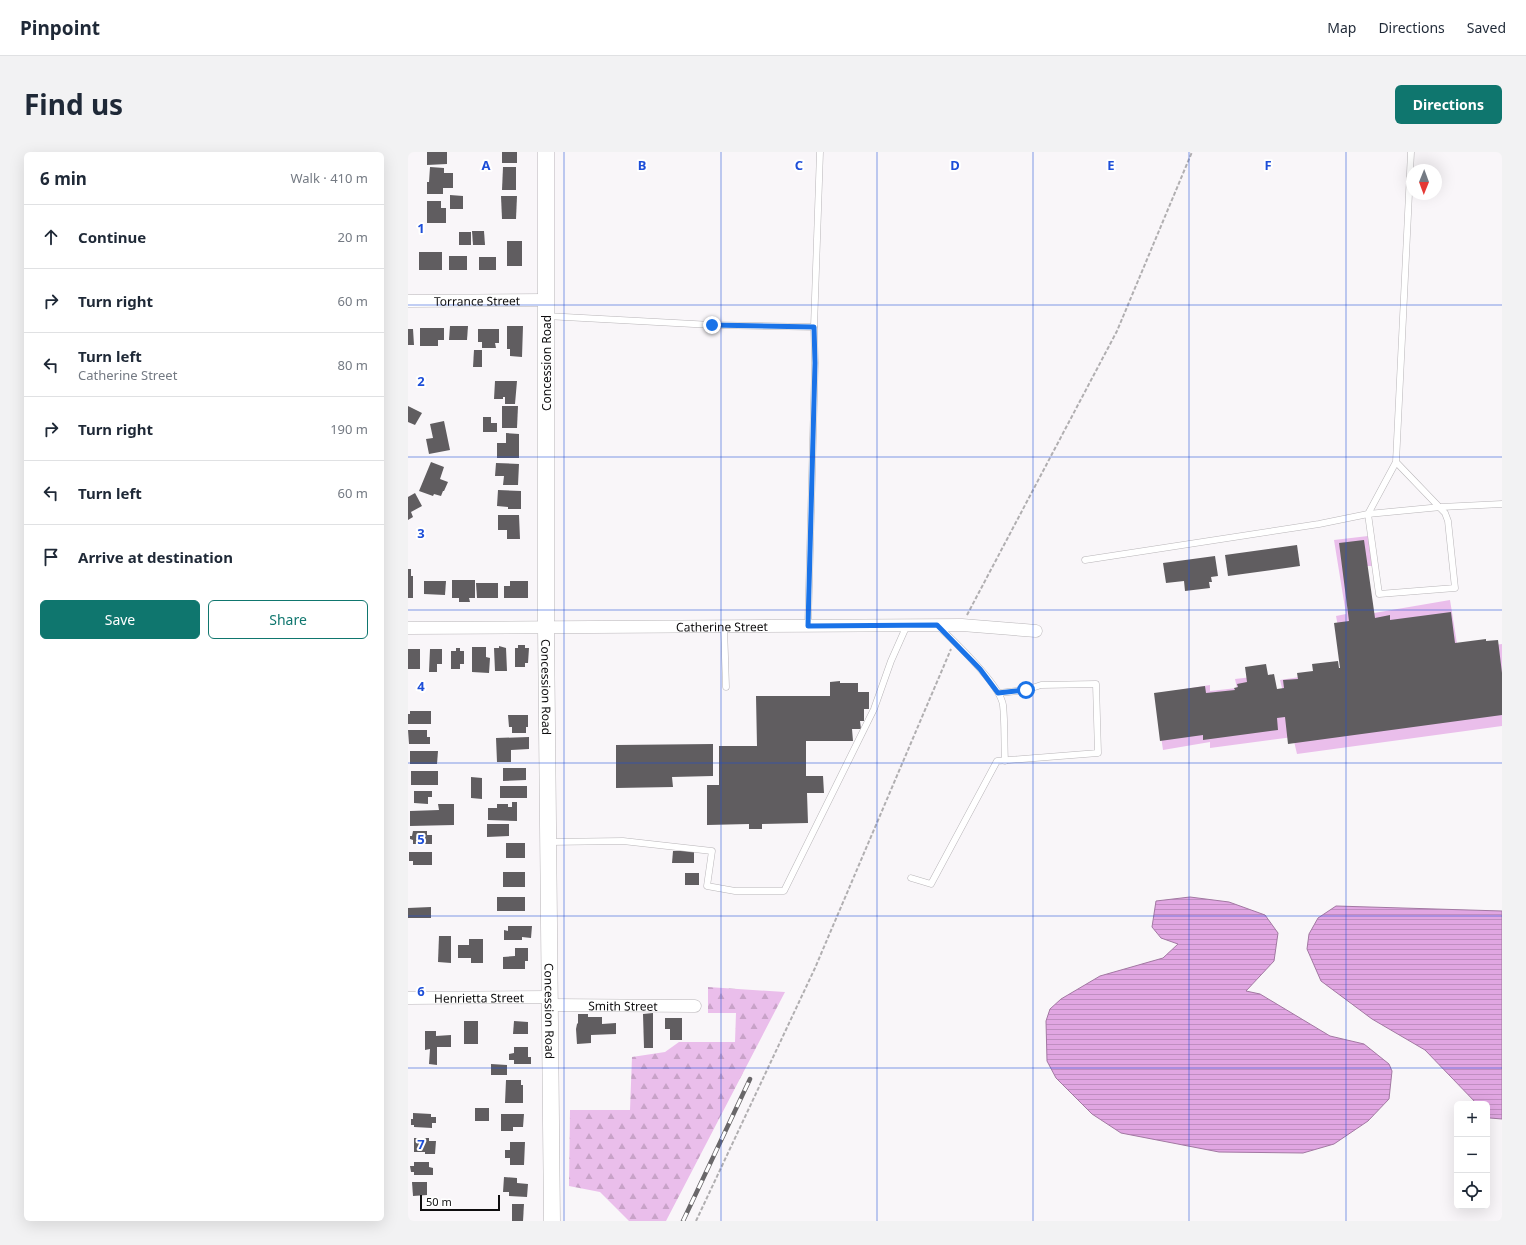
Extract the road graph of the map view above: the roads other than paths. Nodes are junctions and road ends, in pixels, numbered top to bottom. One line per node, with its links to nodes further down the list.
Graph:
1 (546, 152): 4 (street, Concession Road)
2 (820, 152): 7 (lane)
3 (1411, 152): 8 (lane)
4 (546, 300): 5 (street, Torrance Street); 6 (street, Concession Road)
5 (408, 301)
6 (546, 316): 7 (lane); 16 (street, Concession Road)
7 (814, 327): 15 (lane)
8 (1396, 462): 10 (lane); 11 (lane)
9 (1502, 504): 10 (lane)
10 (1441, 508): 11 (lane); 11 (lane)
11 (1368, 514): 12 (lane)
12 (1086, 560)
13 (907, 625): 14 (street, Catherine Street); 15 (street, Catherine Street); 23 (lane)
14 (937, 625): 19 (street, Catherine Street); 21 (lane)
15 (808, 626): 17 (street, Catherine Street)
16 (546, 627): 17 (street, Catherine Street); 18 (street, Catherine Street); 23 (street, Concession Road)
17 (724, 627): 20 (lane)
18 (408, 628)
19 (1036, 631)
20 (726, 687)
21 (998, 693): 22 (lane); 22 (lane)
22 (1004, 761): 24 (lane)
23 (548, 842): 26 (street, Concession Road)
24 (911, 878)
25 (408, 998): 26 (street, Henrietta Street)
26 (550, 1001): 27 (street, Smith Street); 28 (street, Concession Road)
27 (696, 1006)
28 (552, 1221)

